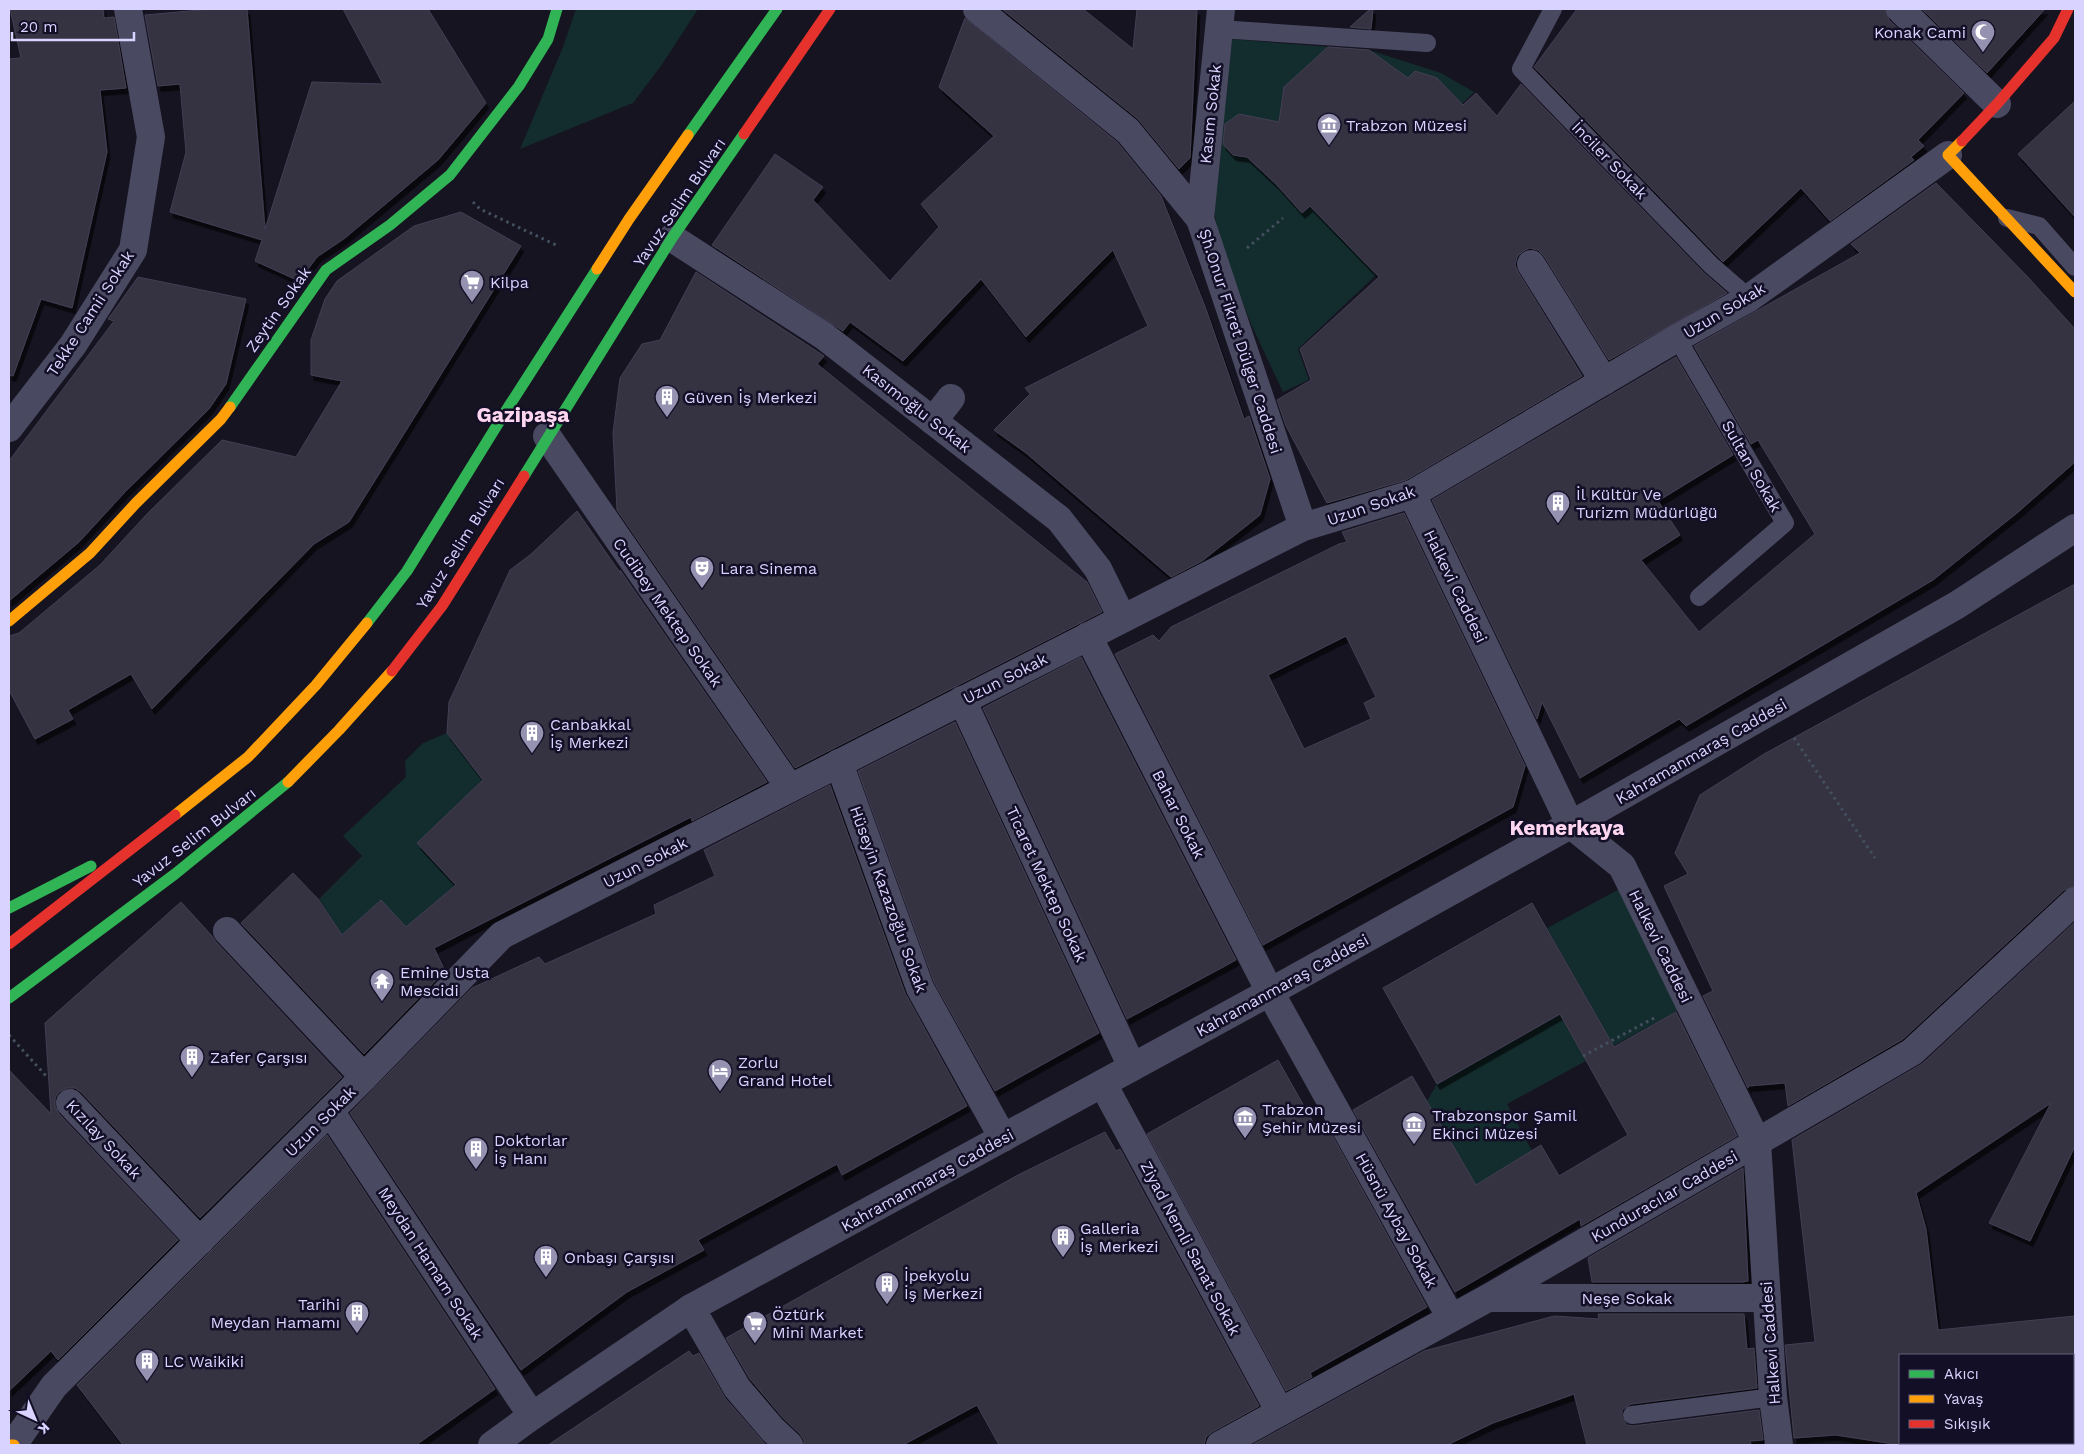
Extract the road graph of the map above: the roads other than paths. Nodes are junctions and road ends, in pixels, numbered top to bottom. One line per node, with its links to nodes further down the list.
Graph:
1 (128, 9): 24 (street, Tekke Camii Sokak)
2 (557, 9): 31 (main road, Zeytin Sokak)
3 (777, 9): 37 (main road, Yavuz Selim Bulvarı)
4 (830, 9): 15 (main road, Yavuz Selim Bulvarı)
5 (977, 9): 14 (street, Şh.Onur Fikret Dülger Caddesi)
6 (1553, 9): 19 (lane, İnciler Sokak)
7 (1900, 9): 11 (street)
8 (2068, 9): 11 (main road, Uzun Sokak)
9 (1220, 19): 10 (lane); 14 (street, Kasım Sokak)
10 (1427, 44)
11 (1997, 104): 12 (main road, Uzun Sokak)
12 (1948, 155): 13 (main road); 19 (street, Uzun Sokak)
13 (2007, 218): 17 (lane); 18 (main road)
14 (1200, 219): 27 (street, Şh.Onur Fikret Dülger Caddesi)
15 (672, 238): 23 (street, Kasımoğlu Sokak); 25 (main road, Yavuz Selim Bulvarı)
16 (1531, 264): 21 (street)
17 (2075, 267)
18 (2075, 292)
19 (1749, 298): 20 (street, Uzun Sokak)
20 (1677, 338): 21 (street, Uzun Sokak); 29 (lane, Sultan Sokak)
21 (1604, 381): 26 (street, Uzun Sokak)
22 (951, 398): 23 (street)
23 (934, 421): 30 (street, Kasımoğlu Sokak)
24 (9, 428)
25 (547, 436): 35 (street, Cudibey Mektep Sokak); 43 (main road, Yavuz Selim Bulvarı)
26 (1412, 494): 27 (street, Uzun Sokak); 36 (street, Halkevi Caddesi)
27 (1303, 528): 30 (street, Uzun Sokak)
28 (2075, 528): 36 (street, Kahramanmaraş Caddesi)
29 (1700, 597)
30 (1122, 618): 32 (street, Uzun Sokak)
31 (9, 621)
32 (1088, 636): 33 (street, Uzun Sokak); 42 (street, Bahar Sokak)
33 (962, 700): 34 (street, Uzun Sokak); 44 (street, Ticaret Mektep Sokak)
34 (840, 763): 35 (street, Uzun Sokak); 49 (street, Hüseyin Kazazoğlu Sokak)
35 (790, 788): 45 (street, Uzun Sokak)
36 (1570, 824): 42 (street, Kahramanmaraş Caddesi); 50 (street, Halkevi Caddesi)
37 (152, 834): 38 (main road); 41 (main road, Yavuz Selim Bulvarı)
38 (9, 908)
39 (2071, 911): 50 (street, Kunduracılar Caddesi)
40 (228, 931): 45 (street)
41 (9, 944)
42 (1270, 992): 44 (street, Kahramanmaraş Caddesi); 55 (street, Hüsnü Aybay Sokak)
43 (9, 998)
44 (1132, 1067): 46 (street, Kahramanmaraş Caddesi)
45 (364, 1077): 48 (street, Uzun Sokak)
46 (1103, 1084): 49 (street, Kahramanmaraş Caddesi); 57 (street, Ziyad Nemli Sanat Sokak)
47 (70, 1103): 51 (street, Kızılay Sokak)
48 (330, 1111): 51 (street, Uzun Sokak); 59 (street, Meydan Hamam Sokak)
49 (1003, 1138): 54 (street, Kahramanmaraş Caddesi)
50 (1757, 1142): 52 (street, Kunduracılar Caddesi); 53 (street, Halkevi Caddesi)
51 (200, 1241): 61 (street, Uzun Sokak)
52 (1488, 1298): 53 (street, Neşe Sokak); 55 (street, Kunduracılar Caddesi)
53 (1767, 1298): 56 (street, Halkevi Caddesi)
54 (691, 1308): 59 (street, Kahramanmaraş Caddesi); 63 (street)
55 (1451, 1318): 57 (street, Kunduracılar Caddesi)
56 (1773, 1397): 58 (lane); 65 (street, Halkevi Caddesi)
57 (1280, 1412): 64 (street, Kunduracılar Caddesi)
58 (1632, 1415)
59 (525, 1430): 62 (street, Kahramanmaraş Caddesi)
60 (9, 1445): 61 (main road)
61 (13, 1445)
62 (492, 1445)
63 (789, 1445)
64 (1220, 1445)
65 (1779, 1445)

